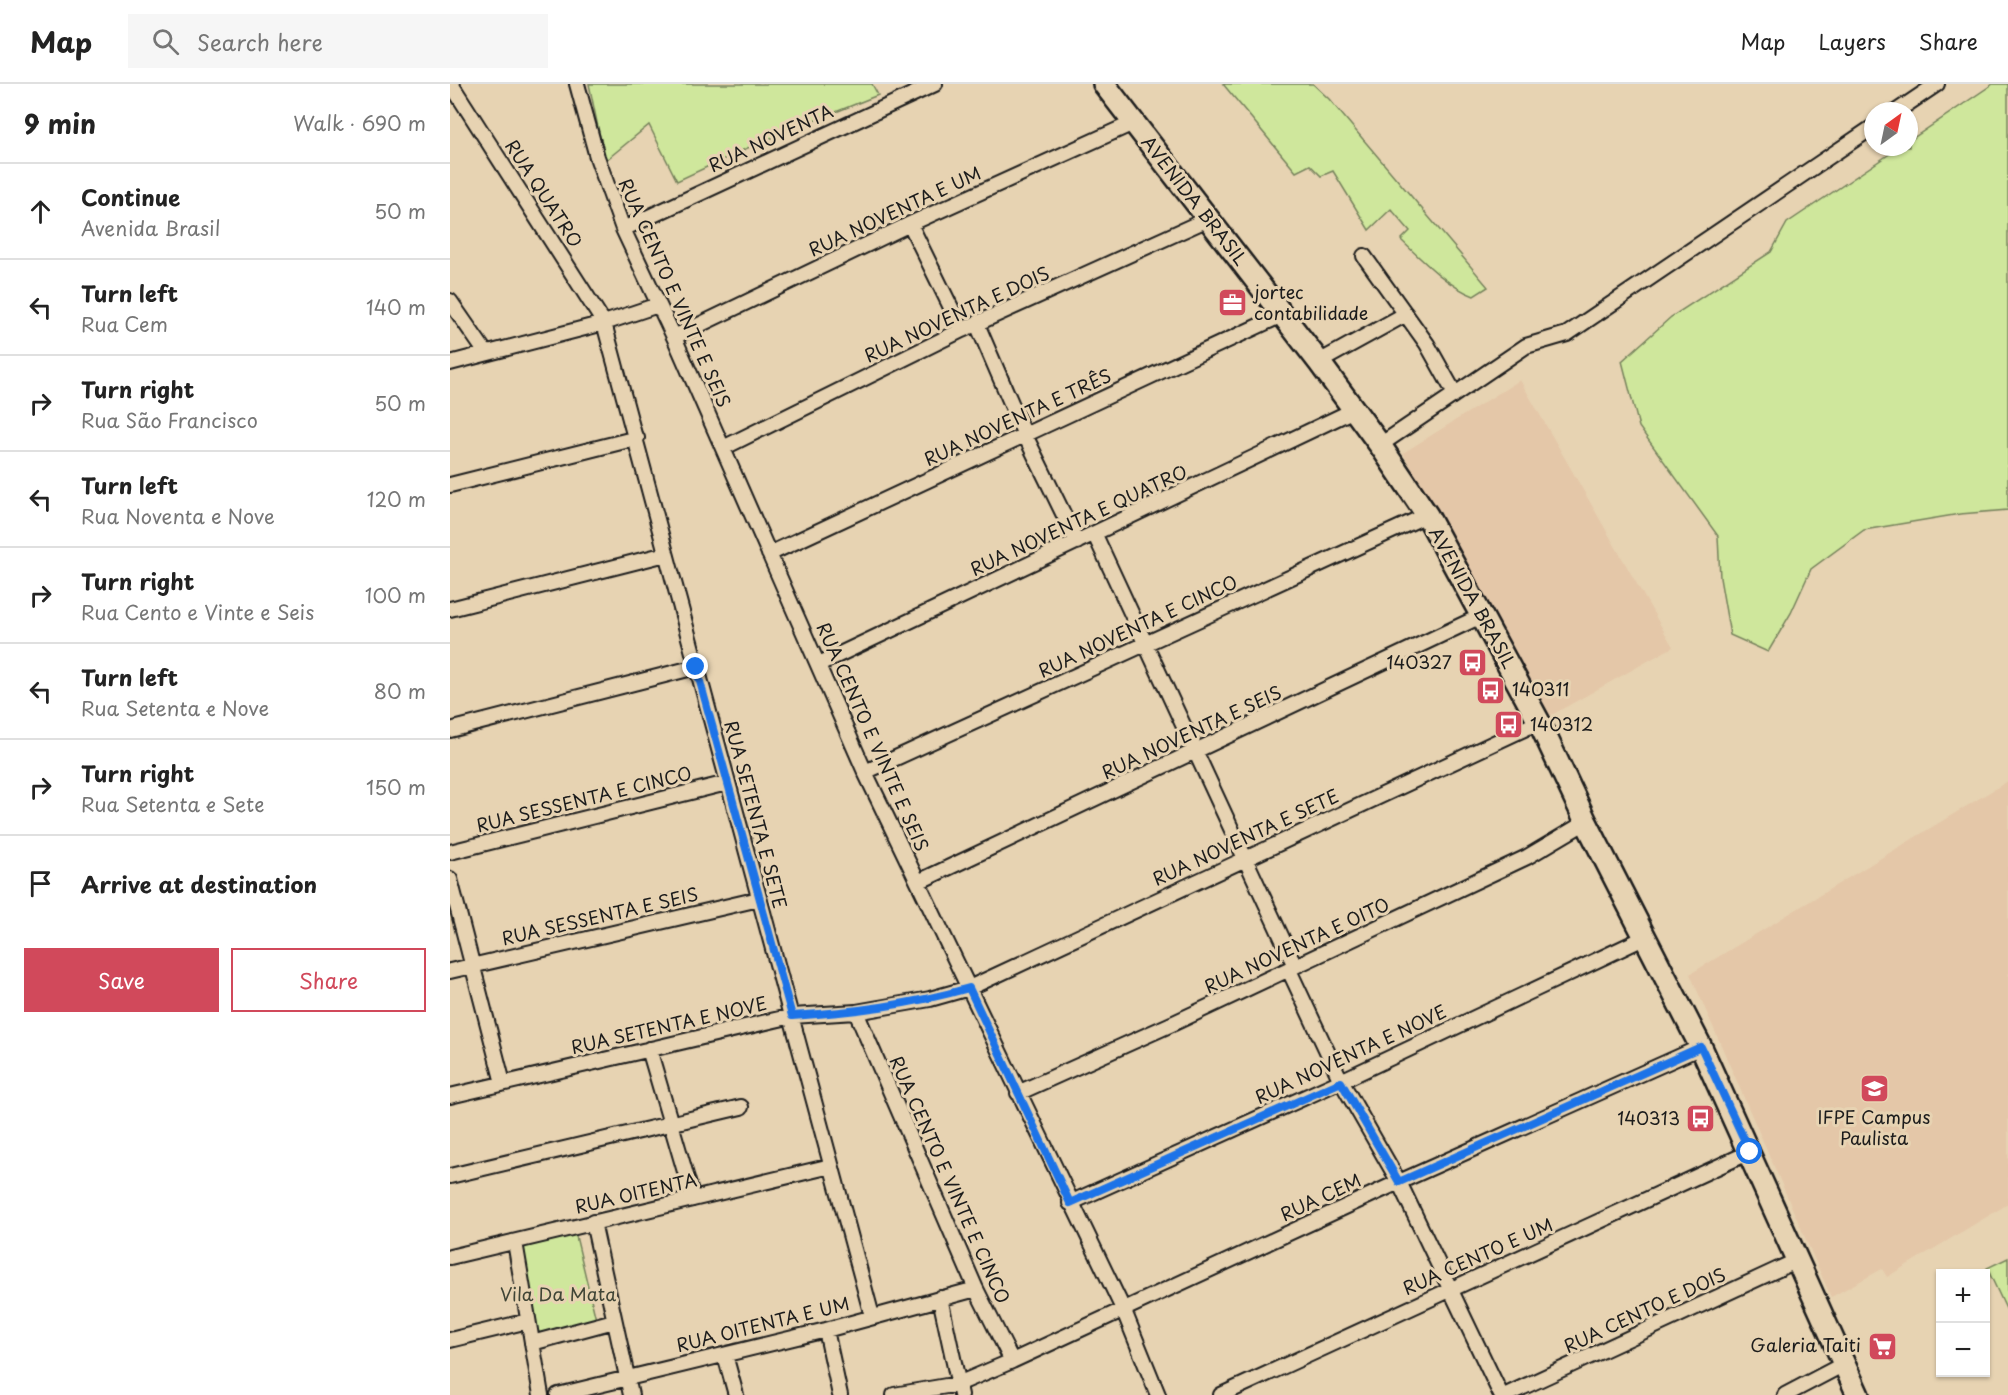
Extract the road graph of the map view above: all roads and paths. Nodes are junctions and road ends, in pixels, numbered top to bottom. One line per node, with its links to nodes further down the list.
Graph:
1 (451, 84): 17 (street, RUA QUATRO)
2 (577, 84): 11 (street, RUA CENTO E VINTE E SEIS)
3 (935, 84): 11 (street, RUA NOVENTA)
4 (1104, 84): 7 (main road, AVENIDA BRASIL)
5 (1937, 84): 6 (street)
6 (1910, 102)
7 (1133, 123): 9 (main road, AVENIDA BRASIL); 10 (street, RUA NOVENTA E UM)
8 (1864, 133): 24 (street)
9 (1208, 219): 16 (main road, AVENIDA BRASIL); 18 (street, RUA NOVENTA E DOIS)
10 (910, 224): 19 (street); 20 (street, RUA NOVENTA E UM)
11 (623, 229): 14 (street, RUA CENTO E VINTE E SEIS)
12 (1364, 256): 15 (street)
13 (450, 301): 21 (street)
14 (658, 305): 17 (street); 20 (street, RUA CENTO E VINTE E SEIS)
15 (1406, 314): 22 (street); 24 (street)
16 (1282, 315): 22 (main road, AVENIDA BRASIL); 26 (street, RUA NOVENTA E TRÊS)
17 (604, 323): 21 (street); 27 (street, RUA SETENTA E SETE)
18 (976, 324): 19 (street, RUA NOVENTA E DOIS); 26 (street)
19 (962, 330): 29 (street, RUA NOVENTA E DOIS)
20 (674, 338): 29 (street, RUA CENTO E VINTE E SEIS)
21 (486, 353): 23 (street)
22 (1319, 362): 25 (main road, AVENIDA BRASIL)
23 (450, 363)
24 (1455, 394): 28 (street)
25 (1354, 410): 28 (main road, AVENIDA BRASIL); 32 (street, RUA NOVENTA E QUATRO)
26 (1024, 433): 33 (street); 35 (street, RUA NOVENTA E TRÊS)
27 (637, 438): 30 (street); 34 (street, RUA SETENTA E SETE)
28 (1380, 445): 31 (main road, AVENIDA BRASIL)
29 (723, 448): 35 (street, RUA CENTO E VINTE E SEIS)
30 (450, 485)
31 (1426, 514): 37 (main road, AVENIDA BRASIL); 38 (street, RUA NOVENTA E CINCO)
32 (1095, 535): 33 (street, RUA NOVENTA E QUATRO); 38 (street)
33 (1077, 542): 39 (street, RUA NOVENTA E QUATRO)
34 (666, 554): 36 (street); 40 (street, RUA SETENTA E SETE)
35 (769, 554): 39 (street, RUA CENTO E VINTE E SEIS)
36 (450, 609)
37 (1481, 616): 41 (main road, AVENIDA BRASIL); 43 (street, RUA NOVENTA E SEIS)
38 (1143, 643): 43 (street); 44 (street, RUA NOVENTA E CINCO)
39 (819, 664): 44 (street, RUA CENTO E VINTE E SEIS)
40 (696, 667): 42 (street); 45 (street, RUA SETENTA E SETE)
41 (1539, 722): 46 (main road, AVENIDA BRASIL); 48 (street, RUA NOVENTA E SETE)
42 (450, 730)
43 (1196, 753): 48 (street); 50 (street, RUA NOVENTA E SEIS)
44 (866, 772): 50 (street, RUA CENTO E VINTE E SEIS)
45 (727, 783): 47 (street, RUA SESSENTA E CINCO); 51 (street, RUA SETENTA E SETE)
46 (1586, 822): 52 (main road, AVENIDA BRASIL); 54 (street, RUA NOVENTA E OITO)
47 (450, 852)
48 (1245, 859): 54 (street); 56 (street, RUA NOVENTA E SETE)
49 (450, 879): 53 (street)
50 (918, 882): 56 (street, RUA CENTO E VINTE E SEIS)
51 (759, 899): 53 (street, RUA SESSENTA E SEIS); 58 (street, RUA SETENTA E SETE)
52 (1646, 937): 59 (main road, AVENIDA BRASIL); 61 (street, RUA NOVENTA E NOVE)
53 (471, 966): 55 (street, RUA SESSENTA E SEIS); 62 (street)
54 (1292, 968): 61 (street); 63 (street, RUA NOVENTA E OITO)
55 (450, 971)
56 (969, 988): 57 (street, RUA SETENTA E NOVE); 63 (street, RUA CENTO E VINTE E SEIS)
57 (856, 1012): 58 (street, RUA SETENTA E NOVE); 78 (street, RUA CENTO E VINTE E CINCO)
58 (792, 1016): 60 (street, RUA SETENTA E NOVE); 68 (street, RUA SETENTA E SETE)
59 (1701, 1047): 67 (main road, AVENIDA BRASIL); 70 (street, RUA CEM)
60 (649, 1049): 62 (street, RUA SETENTA E NOVE); 66 (street)
61 (1341, 1082): 70 (street); 72 (street, RUA NOVENTA E NOVE)
62 (503, 1083): 64 (street, RUA SETENTA E NOVE)
63 (1018, 1093): 72 (street, RUA CENTO E VINTE E SEIS)
64 (450, 1096)
65 (741, 1107): 66 (street)
66 (671, 1124): 69 (street); 71 (street)
67 (1750, 1152): 76 (main road, AVENIDA BRASIL); 77 (street, RUA CENTO E UM)
68 (831, 1166): 71 (street, RUA OITENTA); 81 (street, RUA SETENTA E SETE)
69 (450, 1176)
70 (1399, 1182): 77 (street); 80 (street, RUA CEM)
71 (693, 1199): 73 (street, RUA OITENTA)
72 (1070, 1203): 80 (street, RUA CENTO E VINTE E SEIS)
73 (593, 1222): 74 (street, RUA OITENTA); 83 (street)
74 (514, 1242): 75 (street, RUA OITENTA); 82 (street)
75 (450, 1257)
76 (1798, 1260): 89 (main road, AVENIDA BRASIL); 101 (street, RUA CENTO E DOIS)
77 (1451, 1288): 99 (street, RUA CENTO E UM); 100 (street)
78 (976, 1289): 79 (street, RUA OITENTA E UM); 88 (street, RUA CENTO E VINTE E CINCO)
79 (940, 1298): 81 (street, RUA OITENTA E UM); 91 (street)
80 (1124, 1311): 88 (street, RUA CEM); 98 (street, RUA CENTO E VINTE E SEIS)
81 (872, 1316): 84 (street, RUA OITENTA E UM)
82 (528, 1321): 85 (street); 86 (street)
83 (614, 1322): 86 (street); 90 (street)
84 (826, 1330): 87 (street, RUA OITENTA E UM); 96 (street)
85 (450, 1340)
86 (532, 1343): 92 (street)
87 (725, 1355): 90 (street, RUA OITENTA E UM); 95 (street)
88 (1012, 1361): 91 (street, RUA CEM)
89 (1844, 1364): 102 (street); 103 (main road, AVENIDA BRASIL)
90 (627, 1376): 93 (street, RUA OITENTA E UM); 94 (street)
91 (959, 1389): 97 (street, RUA CEM)
92 (541, 1395)
93 (558, 1395)
94 (631, 1395)
95 (736, 1395)
96 (840, 1395)
97 (894, 1395)
98 (1158, 1395)
99 (1221, 1395)
100 (1501, 1395)
101 (1506, 1395)
102 (1785, 1395)
103 (1858, 1395)

